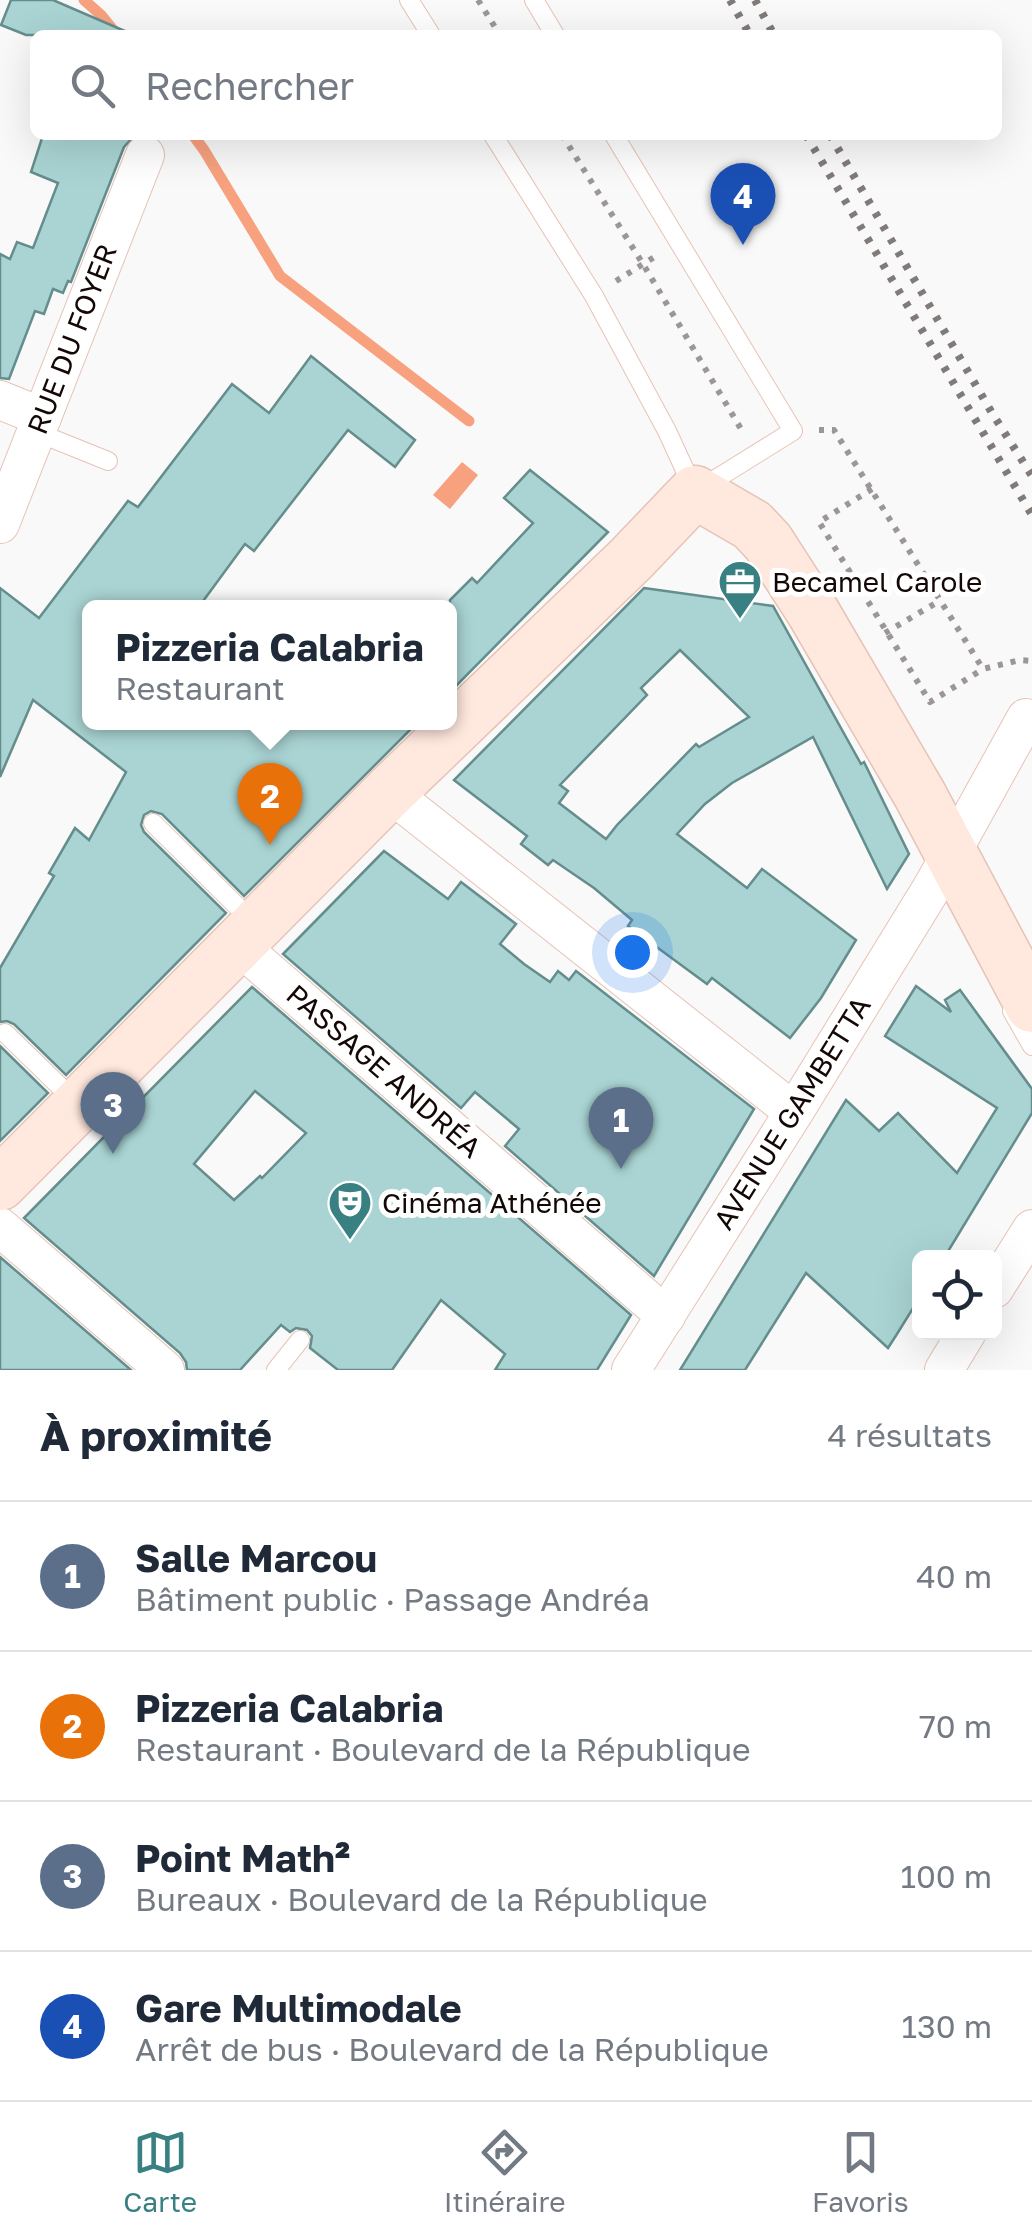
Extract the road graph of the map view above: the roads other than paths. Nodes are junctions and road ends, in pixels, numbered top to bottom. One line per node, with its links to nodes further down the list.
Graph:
1 (409, 0): 3 (lane)
2 (534, 0): 4 (lane)
3 (428, 30)
4 (552, 30)
5 (496, 140): 11 (lane)
6 (617, 140): 11 (lane)
7 (144, 155): 9 (street, RUE DU FOYER)
8 (0, 400): 9 (street)
9 (39, 424): 10 (lane); 12 (street, RUE DU FOYER)
10 (108, 461)
11 (695, 492): 14 (main road); 18 (main road)
12 (0, 524)
13 (1026, 718): 18 (street, AVENUE GAMBETTA)
14 (457, 727)
15 (453, 730): 16 (main road)
16 (389, 792): 19 (main road); 24 (street)
17 (152, 823): 19 (lane)
18 (950, 854): 20 (main road); 24 (street, AVENUE GAMBETTA)
19 (248, 936): 23 (main road); 29 (street, PASSAGE ANDRÉA)
20 (1006, 981): 22 (lane)
21 (5, 1034): 23 (lane)
22 (1032, 1046)
23 (79, 1105): 25 (main road)
24 (794, 1112): 29 (street, AVENUE GAMBETTA)
25 (0, 1184)
26 (0, 1227): 32 (street)
27 (1032, 1229): 28 (street)
28 (1002, 1276)
29 (666, 1316): 34 (street, AVENUE GAMBETTA)
30 (300, 1340): 33 (lane)
31 (962, 1340): 35 (street)
32 (165, 1370)
33 (276, 1370)
34 (631, 1370)
35 (944, 1370)

